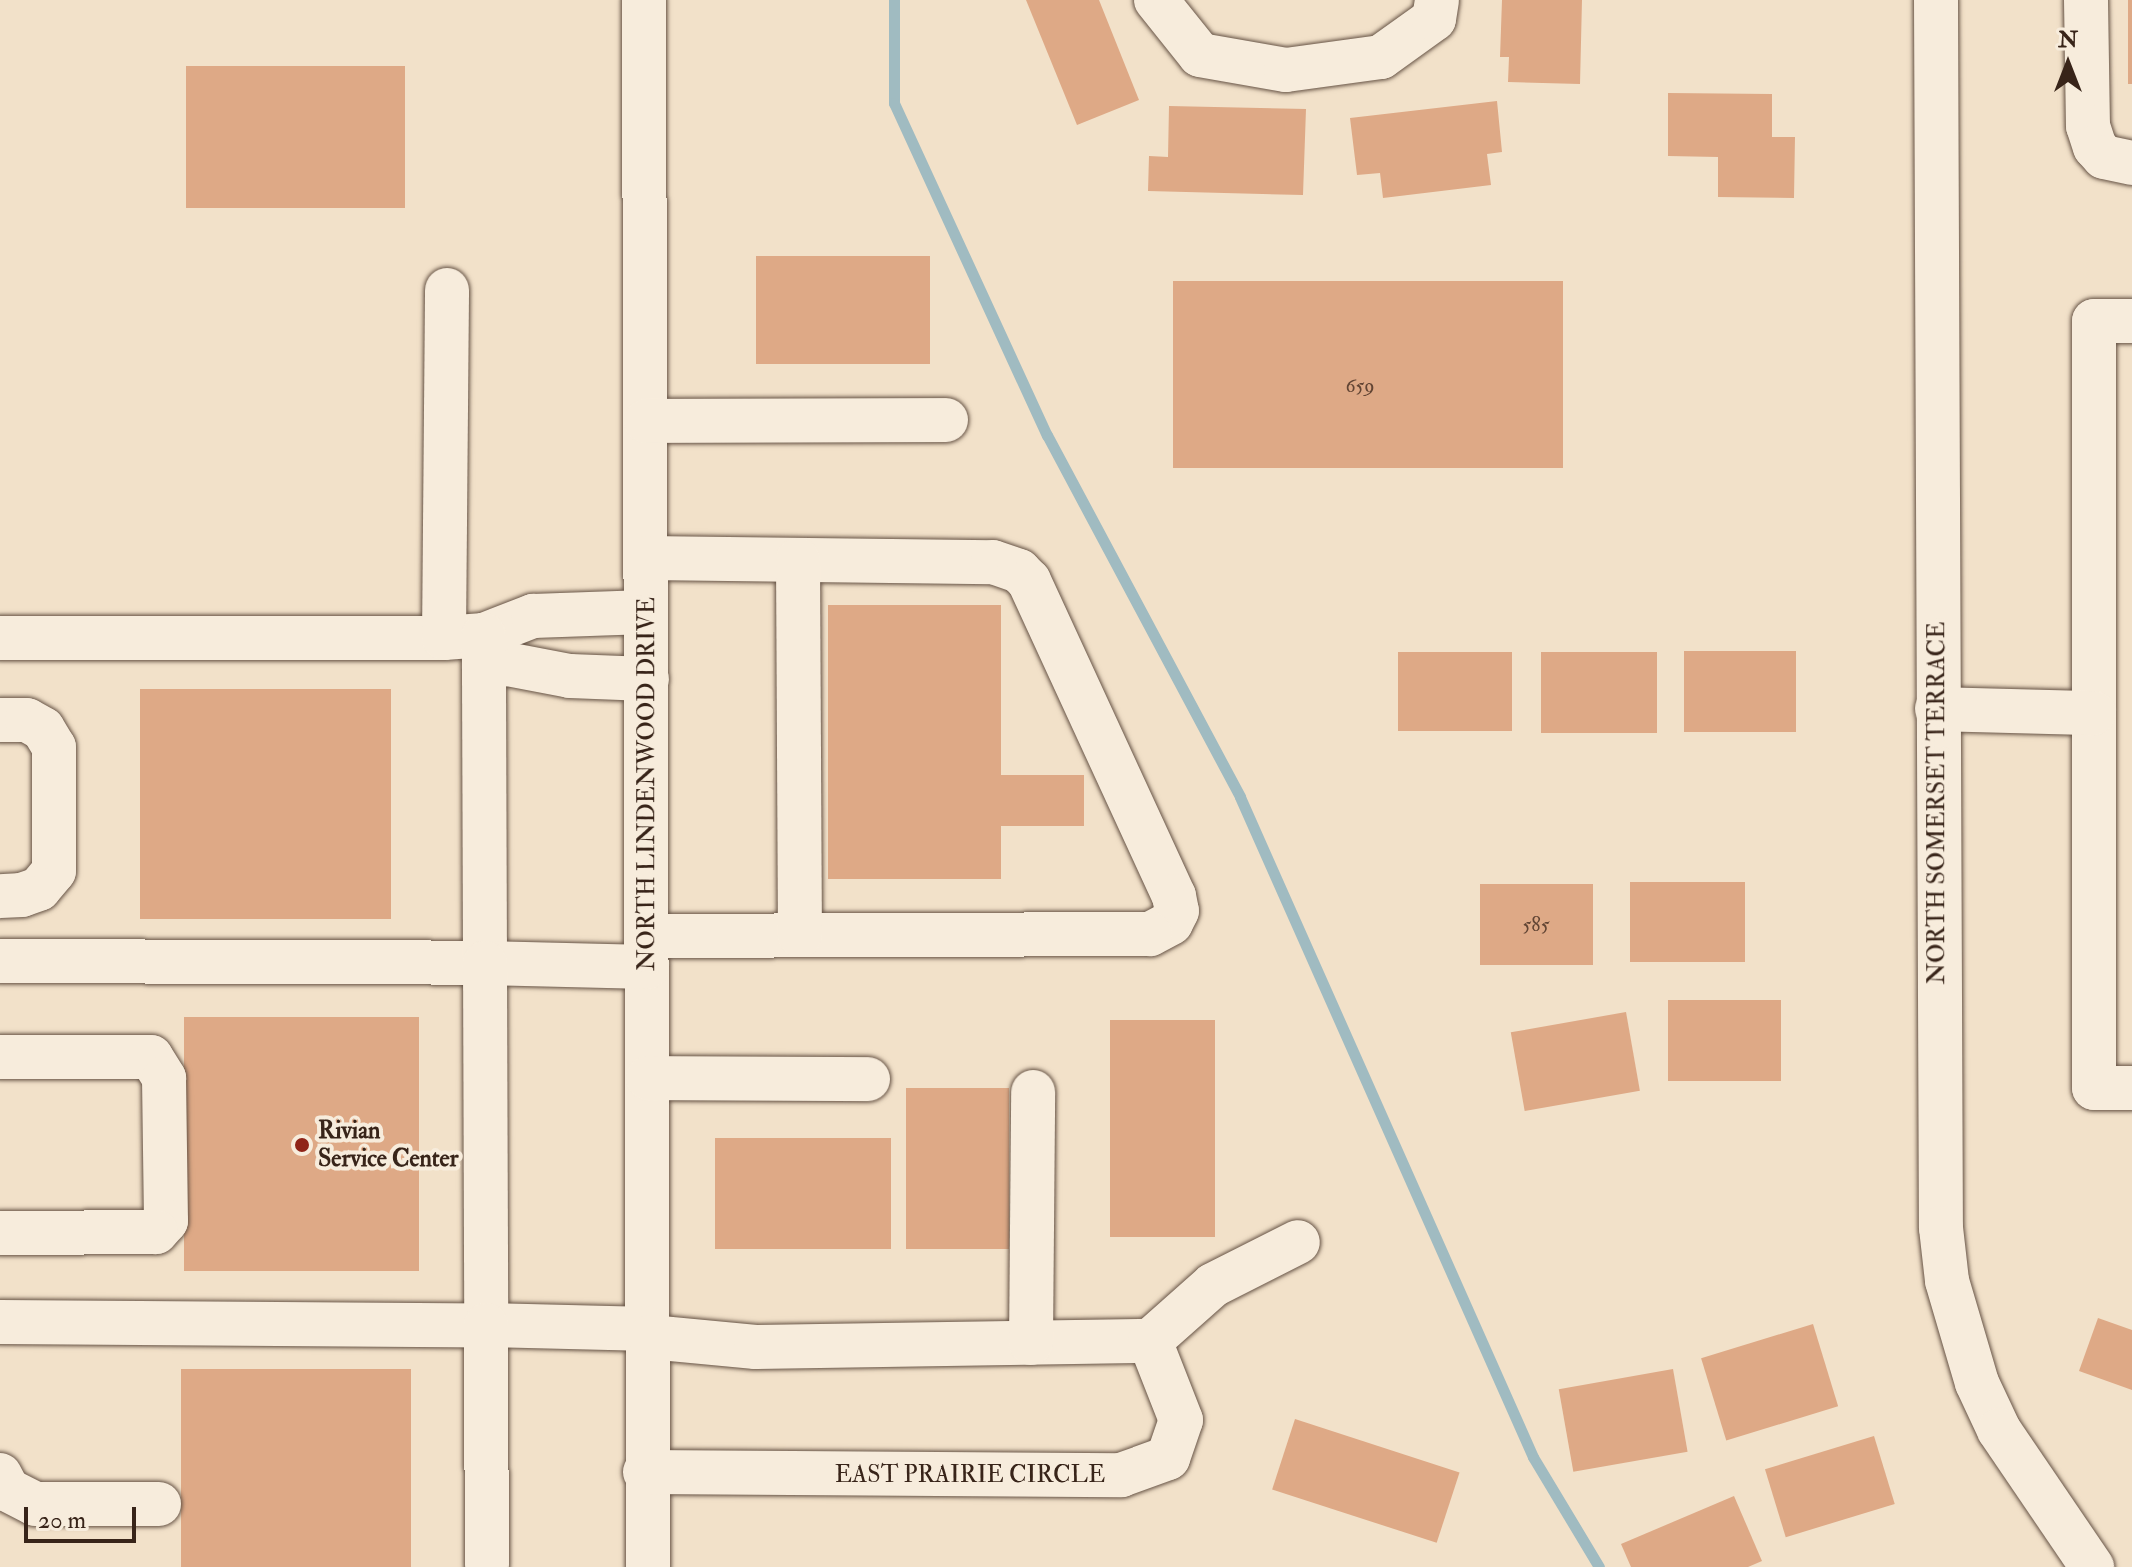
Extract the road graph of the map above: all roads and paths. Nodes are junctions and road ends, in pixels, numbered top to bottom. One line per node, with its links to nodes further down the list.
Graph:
1 (644, 0): 10 (street, NORTH LINDENWOOD DRIVE)
2 (1156, 0): 3 (street)
3 (1437, 0)
4 (1936, 0): 17 (street, NORTH SOMERSET TERRACE)
5 (2086, 0): 6 (street)
6 (2132, 163)
7 (447, 290): 14 (street)
8 (2132, 321): 18 (street)
9 (946, 420): 10 (street)
10 (646, 421): 11 (street, NORTH LINDENWOOD DRIVE)
11 (646, 558): 12 (street); 13 (street, NORTH LINDENWOOD DRIVE)
12 (798, 560): 21 (street); 21 (street)
13 (646, 612): 14 (street); 16 (street, NORTH LINDENWOOD DRIVE)
14 (464, 636): 15 (street); 16 (street); 24 (street)
15 (0, 638)
16 (647, 679): 22 (street, NORTH LINDENWOOD DRIVE)
17 (1937, 709): 18 (street); 42 (street, NORTH SOMERSET TERRACE)
18 (2094, 713): 28 (street)
19 (0, 720): 20 (street)
20 (0, 896)
21 (800, 935): 22 (street)
22 (647, 951): 24 (street); 26 (street, NORTH LINDENWOOD DRIVE)
23 (0, 961): 24 (street)
24 (485, 963): 33 (street)
25 (0, 1057): 30 (street)
26 (648, 1078): 27 (street); 34 (street, NORTH LINDENWOOD DRIVE)
27 (868, 1079)
28 (2132, 1088)
29 (1033, 1092): 36 (street)
30 (0, 1233)
31 (1298, 1242): 35 (street)
32 (0, 1322): 33 (street)
33 (486, 1325): 34 (street); 40 (street)
34 (650, 1333): 36 (street); 37 (street, NORTH LINDENWOOD DRIVE)
35 (1150, 1341): 36 (street); 37 (street, EAST PRAIRIE CIRCLE)
36 (1031, 1343)
37 (645, 1472): 41 (street, NORTH LINDENWOOD DRIVE)
38 (0, 1475): 39 (street)
39 (159, 1504)
40 (487, 1565)
41 (648, 1567)
42 (2092, 1567)

